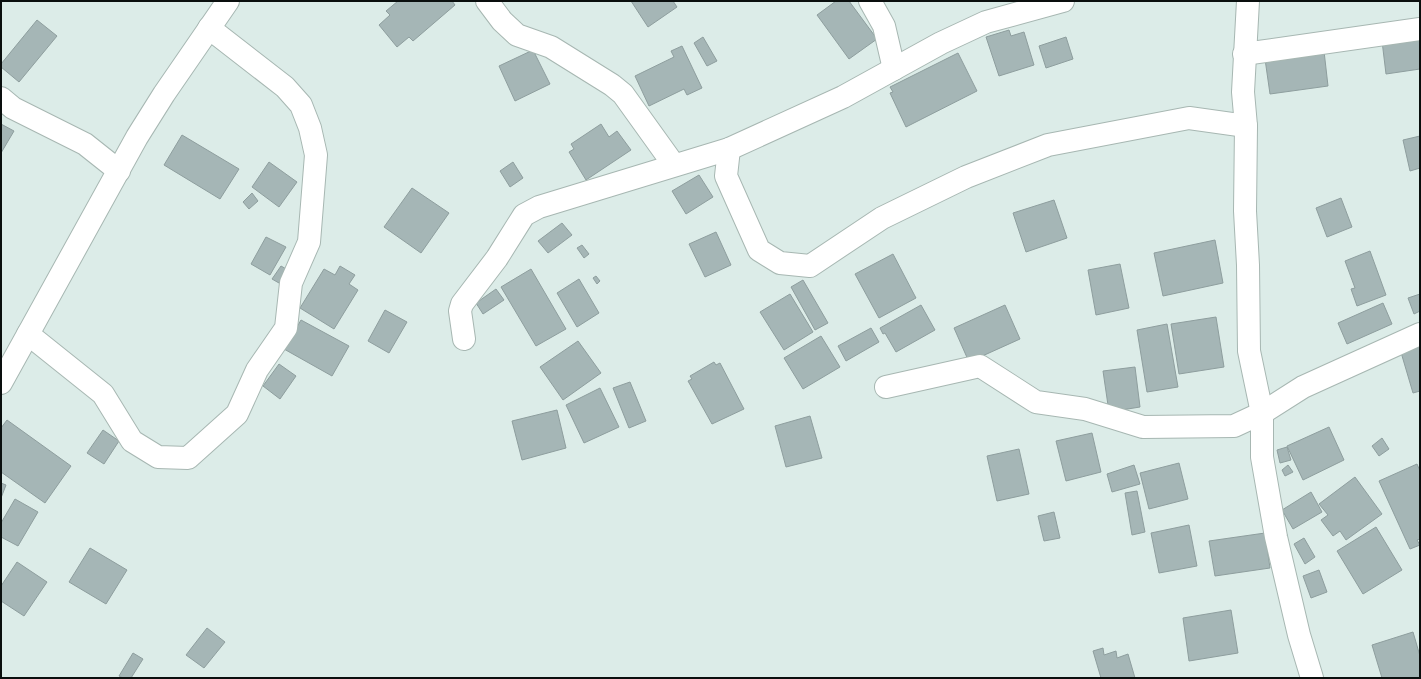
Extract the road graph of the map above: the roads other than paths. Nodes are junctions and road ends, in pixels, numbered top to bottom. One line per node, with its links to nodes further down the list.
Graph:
1 (228, 1): 6 (street)
2 (487, 1): 13 (street)
3 (870, 1): 9 (street)
4 (1063, 1): 9 (street)
5 (1248, 1): 8 (street)
6 (209, 28): 14 (street); 15 (street)
7 (1420, 29): 8 (street)
8 (1244, 54): 11 (street)
9 (894, 69): 12 (street)
10 (1, 98): 14 (street)
11 (1246, 126): 12 (street); 20 (street)
12 (729, 149): 13 (street)
13 (674, 165): 17 (street)
14 (119, 171): 15 (street)
15 (28, 334): 18 (street)
16 (1420, 334): 20 (street)
17 (464, 340)
18 (1, 383)
19 (886, 387): 20 (street)
20 (1262, 413): 21 (street)
21 (1312, 678)

